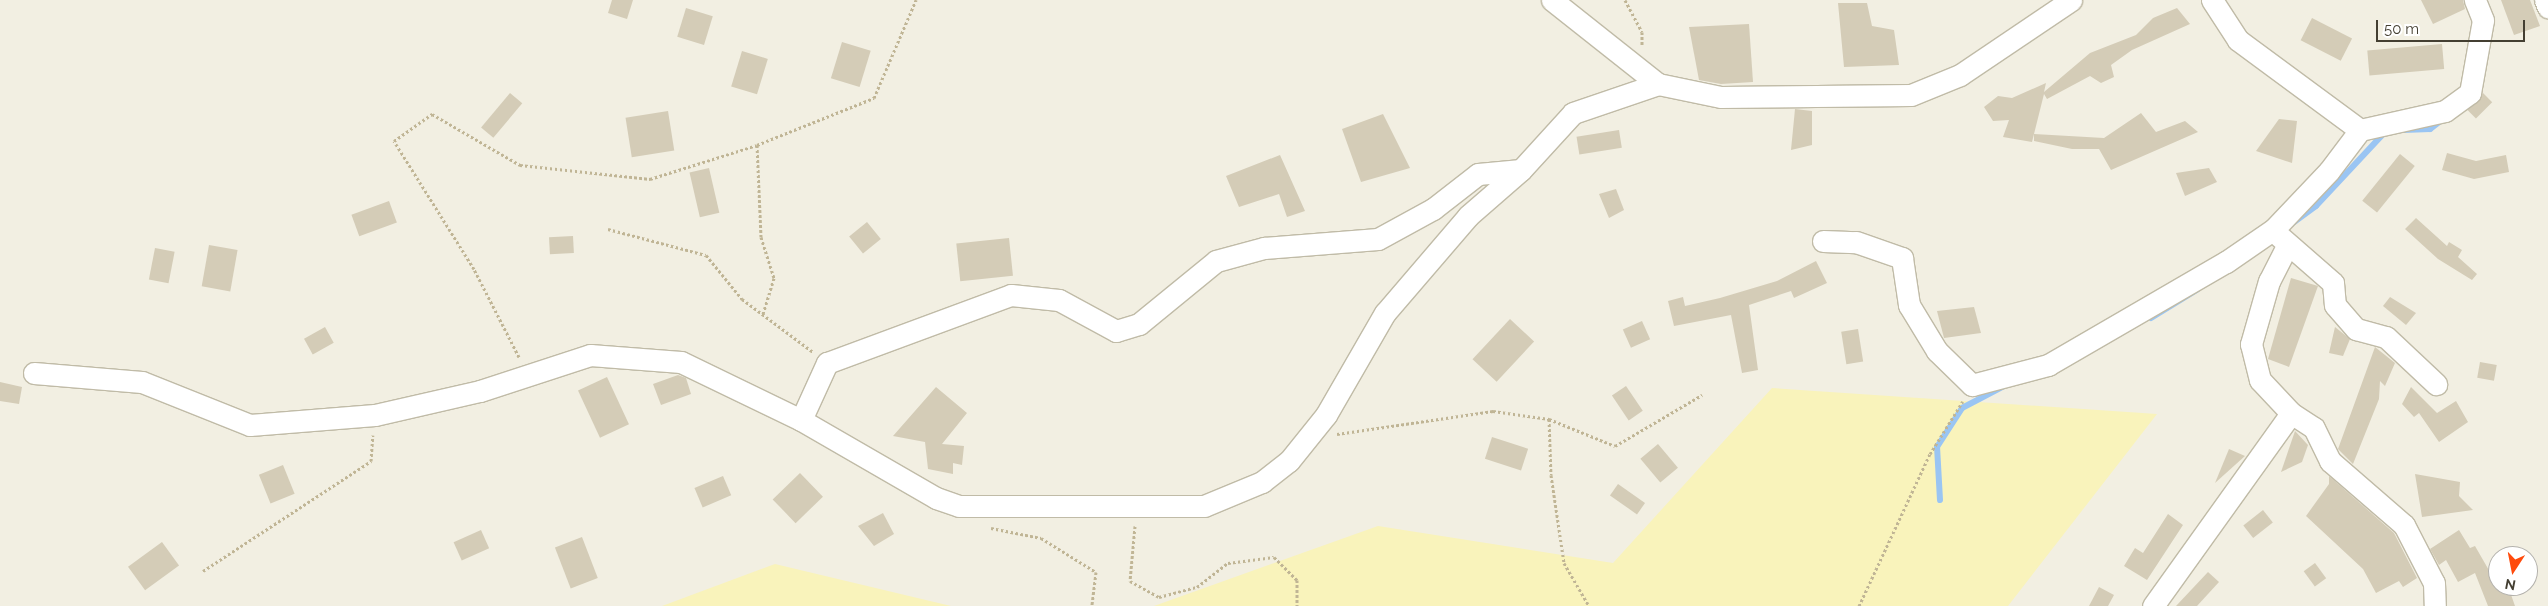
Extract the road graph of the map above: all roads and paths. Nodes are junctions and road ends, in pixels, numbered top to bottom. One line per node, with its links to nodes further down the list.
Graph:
1 (916, 0): 11 (path)
2 (1552, 0): 9 (street)
3 (1625, 0): 9 (path)
4 (2071, 0): 9 (street)
5 (2212, 0): 10 (street)
6 (2475, 0): 10 (street)
7 (2545, 0): 8 (street)
8 (2548, 7)
9 (1649, 79): 12 (street)
10 (2360, 130): 14 (street)
11 (757, 145): 17 (path); 20 (path)
12 (1521, 170): 18 (street); 28 (street)
13 (608, 229): 17 (path)
14 (2274, 229): 16 (street); 22 (street)
15 (1823, 240): 22 (street)
16 (2287, 246): 21 (street); 24 (street)
17 (763, 315): 18 (path)
18 (827, 363): 27 (street)
19 (34, 373): 25 (street)
20 (528, 375): 25 (street); 27 (street)
21 (2436, 384)
22 (1972, 385): 35 (path)
23 (1702, 395): 26 (path)
24 (2291, 413): 36 (street); 37 (street)
25 (375, 415): 31 (path)
26 (1549, 418): 28 (path); 34 (path)
27 (801, 420): 29 (street)
28 (1311, 437): 29 (street)
29 (1136, 508): 33 (path)
30 (983, 526): 32 (path)
31 (203, 571)
32 (1092, 606)
33 (1297, 606)
34 (1589, 606)
35 (1859, 606)
36 (2153, 606)
37 (2434, 606)

